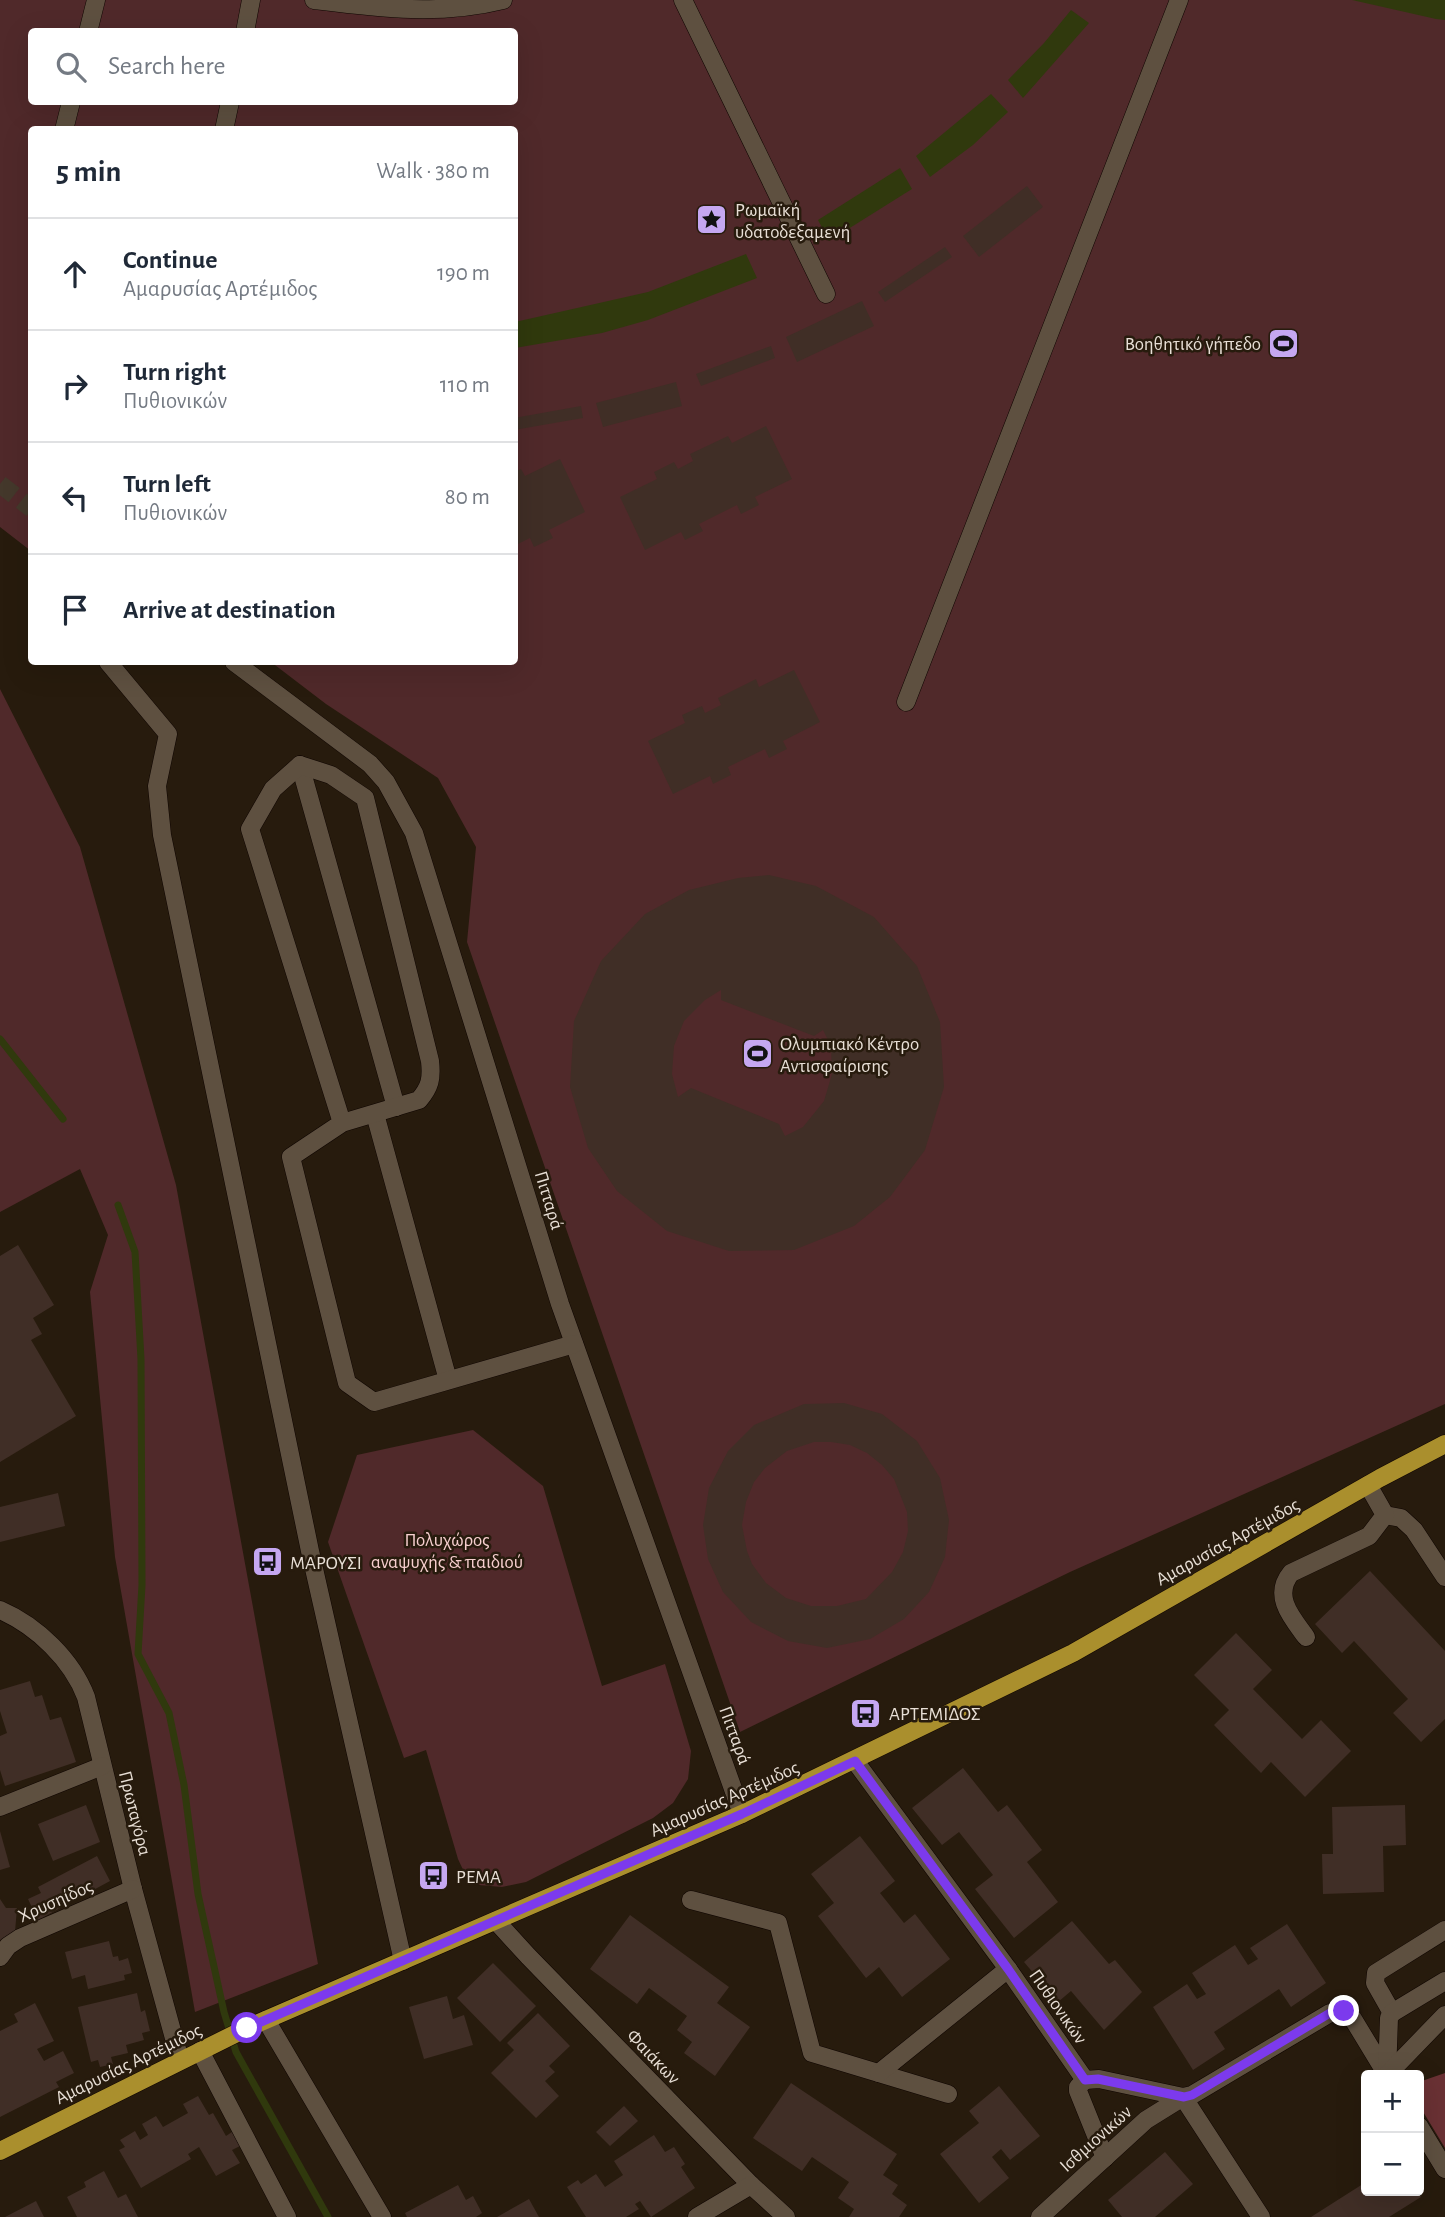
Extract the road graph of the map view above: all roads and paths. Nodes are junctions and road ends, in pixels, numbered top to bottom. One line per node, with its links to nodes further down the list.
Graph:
1 (96, 0): 7 (street)
2 (251, 0): 8 (street)
3 (314, 0): 4 (street)
4 (503, 0)
5 (683, 0): 13 (street)
6 (1179, 0): 16 (street)
7 (90, 28)
8 (246, 28)
9 (70, 105): 11 (street)
10 (229, 105): 12 (street)
11 (65, 126)
12 (225, 126)
13 (826, 293)
14 (110, 665): 38 (street)
15 (238, 665): 21 (street, Πιτταρά)
16 (906, 702)
17 (300, 765): 18 (street); 18 (street); 20 (street)
18 (396, 1107): 19 (street)
19 (375, 1114): 20 (street); 22 (street)
20 (342, 1123): 22 (street)
21 (574, 1344): 22 (street); 32 (street, Πιτταρά)
22 (448, 1380)
23 (1445, 1444): 24 (main road, Αμαρυσίας Αρτέμιδος)
24 (1368, 1485): 25 (street); 29 (main road, Αμαρυσίας Αρτέμιδος)
25 (1385, 1515): 26 (street); 28 (street)
26 (1445, 1577)
27 (0, 1610): 30 (street, Πρωταγόρα)
28 (1306, 1637)
29 (855, 1761): 32 (main road, Αμαρυσίας Αρτέμιδος); 39 (street, Πυθιονικών)
30 (102, 1766): 31 (street); 33 (street, Πρωταγόρα)
31 (0, 1807)
32 (742, 1814): 35 (main road, Αμαρυσίας Αρτέμιδος)
33 (133, 1889): 37 (street, Χρυσηίδος); 45 (street, Πρωταγόρα)
34 (691, 1900): 49 (street)
35 (496, 1921): 38 (main road, Αμαρυσίας Αρτέμιδος); 57 (street, Φαιάκων)
36 (1445, 1930): 41 (street)
37 (0, 1957)
38 (403, 1961): 43 (main road, Αμαρυσίας Αρτέμιδος)
39 (1008, 1969): 49 (street); 50 (street, Πυθιονικών)
40 (1445, 1981): 41 (street)
41 (1392, 2014): 47 (street)
42 (1445, 2015): 48 (street)
43 (266, 2020): 44 (main road, Αμαρυσίας Αρτέμιδος); 59 (street)
44 (200, 2051): 45 (main road, Αμαρυσίας Αρτέμιδος); 58 (street)
45 (180, 2060): 54 (main road, Αμαρυσίας Αρτέμιδος)
46 (1384, 2070): 52 (street)
47 (1387, 2070)
48 (1392, 2070)
49 (879, 2073): 51 (street)
50 (1085, 2080): 52 (street); 55 (street)
51 (948, 2094)
52 (1184, 2097): 55 (street, Ισθμιονικών); 63 (street)
53 (1423, 2133): 56 (street)
54 (0, 2151)
55 (1105, 2158): 62 (street, Ισθμιονικών)
56 (1445, 2169)
57 (751, 2185): 60 (street); 61 (street, Φαιάκων)
58 (287, 2217)
59 (382, 2217)
60 (697, 2217)
61 (786, 2217)
62 (1040, 2217)
63 (1261, 2217)

